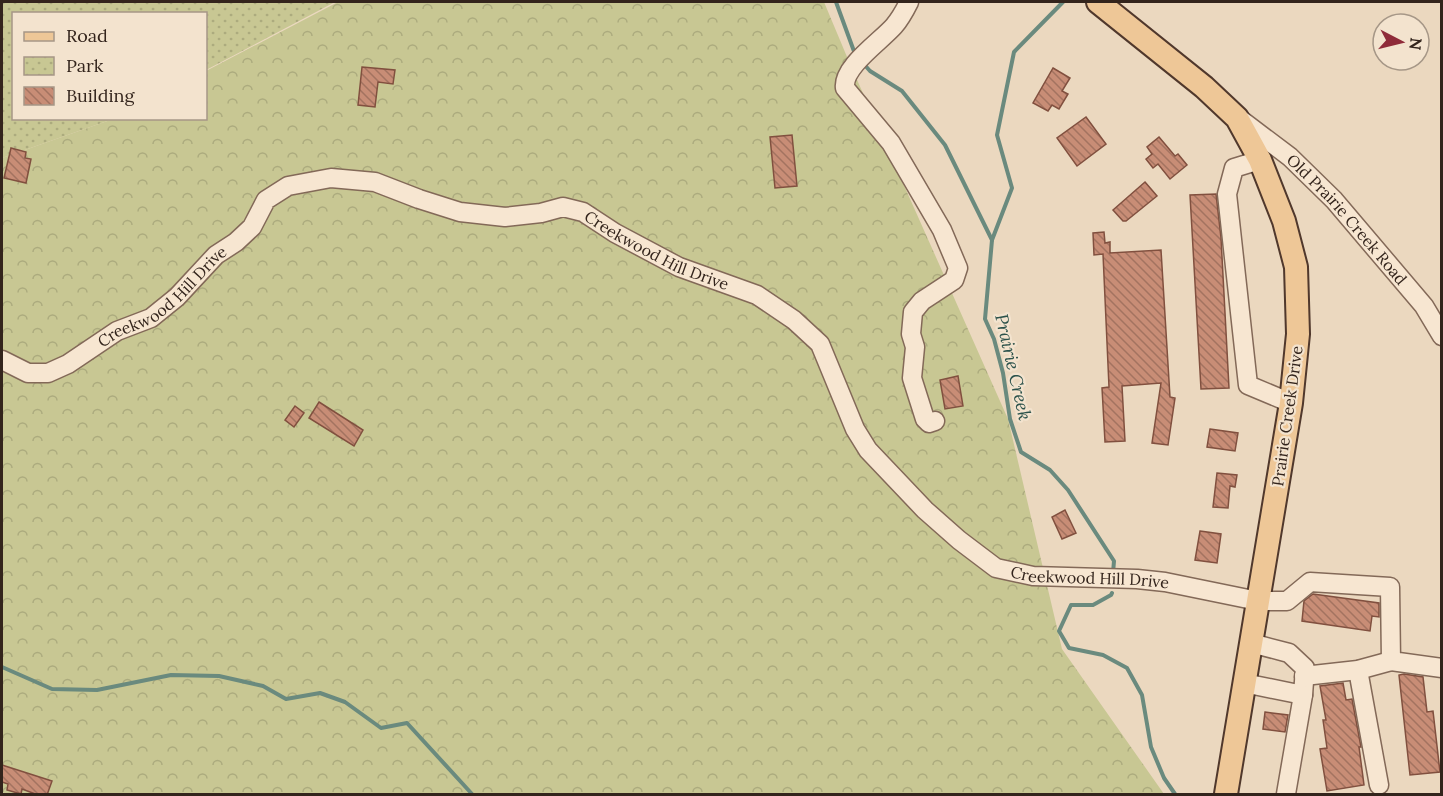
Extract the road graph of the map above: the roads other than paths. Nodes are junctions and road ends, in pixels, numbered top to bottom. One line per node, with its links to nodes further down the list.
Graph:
1 (909, 2): 10 (street)
2 (1098, 2): 3 (main road, Prairie Creek Drive)
3 (1237, 118): 4 (main road, Prairie Creek Drive); 5 (street, Old Prairie Creek Road)
4 (1260, 160): 9 (main road, Prairie Creek Drive); 9 (street)
5 (1424, 306): 6 (street); 7 (street, Old Prairie Creek Road)
6 (1442, 312)
7 (1442, 336)
8 (2, 360): 11 (street, Creekwood Hill Drive)
9 (1291, 403): 11 (main road, Prairie Creek Drive)
10 (935, 421)
11 (1258, 601): 12 (main road, Prairie Creek Drive); 13 (street, Creekwood Hill Drive)
12 (1251, 643): 16 (street); 17 (main road, Prairie Creek Drive)
13 (1391, 661): 14 (street); 15 (street)
14 (1442, 668)
15 (1358, 670): 16 (street); 19 (street)
16 (1304, 676): 18 (street)
17 (1244, 683): 18 (street); 20 (main road, Prairie Creek Drive)
18 (1303, 695): 21 (street)
19 (1379, 785)
20 (1226, 795)
21 (1286, 795)

